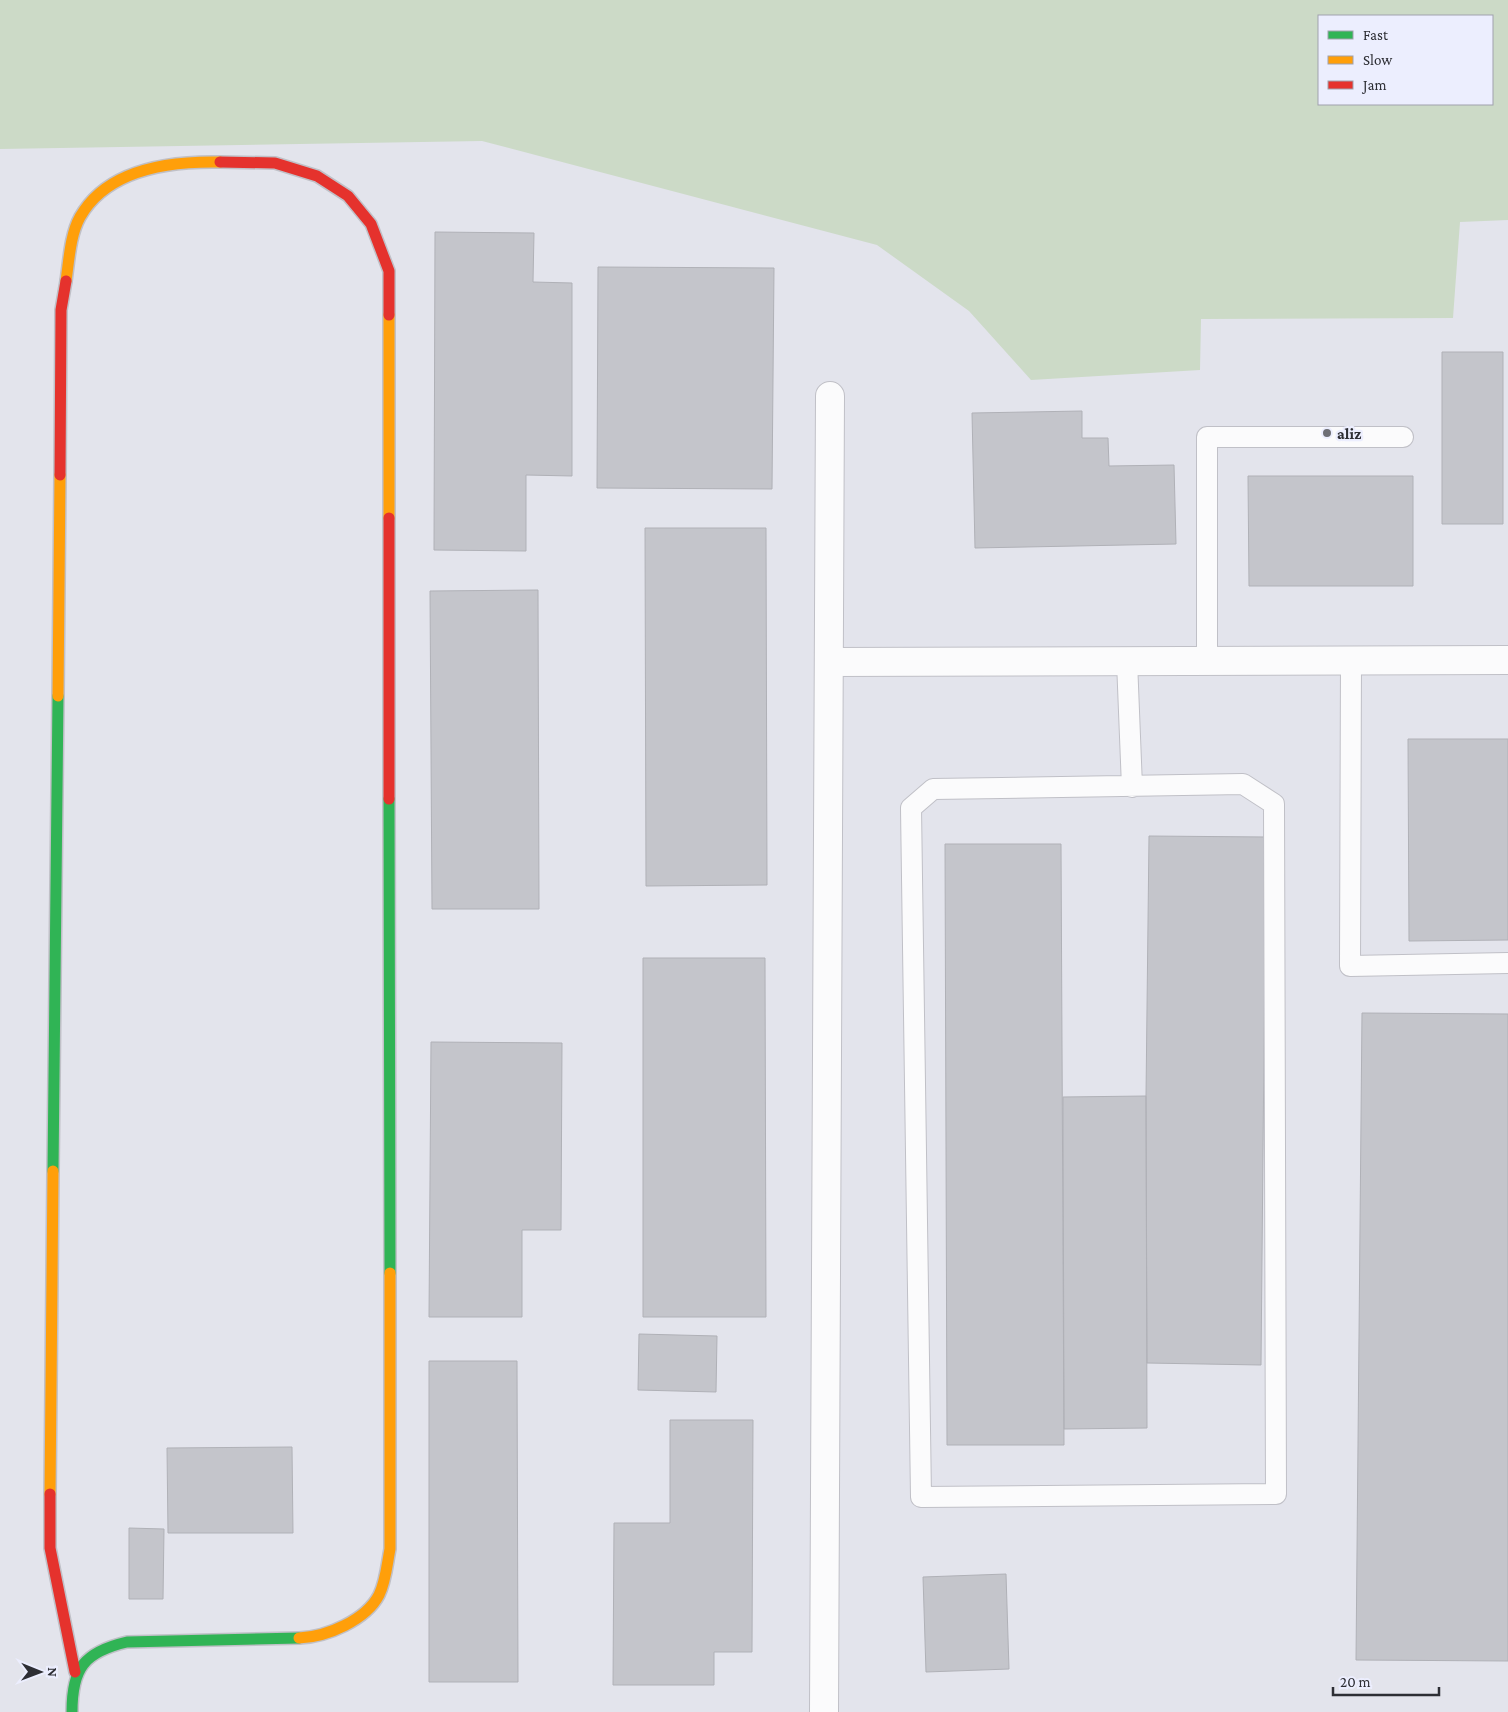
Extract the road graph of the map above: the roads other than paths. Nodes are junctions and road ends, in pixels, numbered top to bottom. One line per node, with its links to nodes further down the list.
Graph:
1 (830, 396): 7 (street)
2 (1403, 437): 6 (lane)
3 (1351, 660): 4 (street); 6 (street); 9 (lane)
4 (1508, 660)
5 (1127, 661): 6 (street); 7 (street); 8 (lane)
6 (1207, 661)
7 (829, 662): 12 (street)
8 (1132, 787): 8 (lane)
9 (1508, 963)
10 (75, 1672): 10 (street); 11 (street)
11 (72, 1712)
12 (824, 1712)

